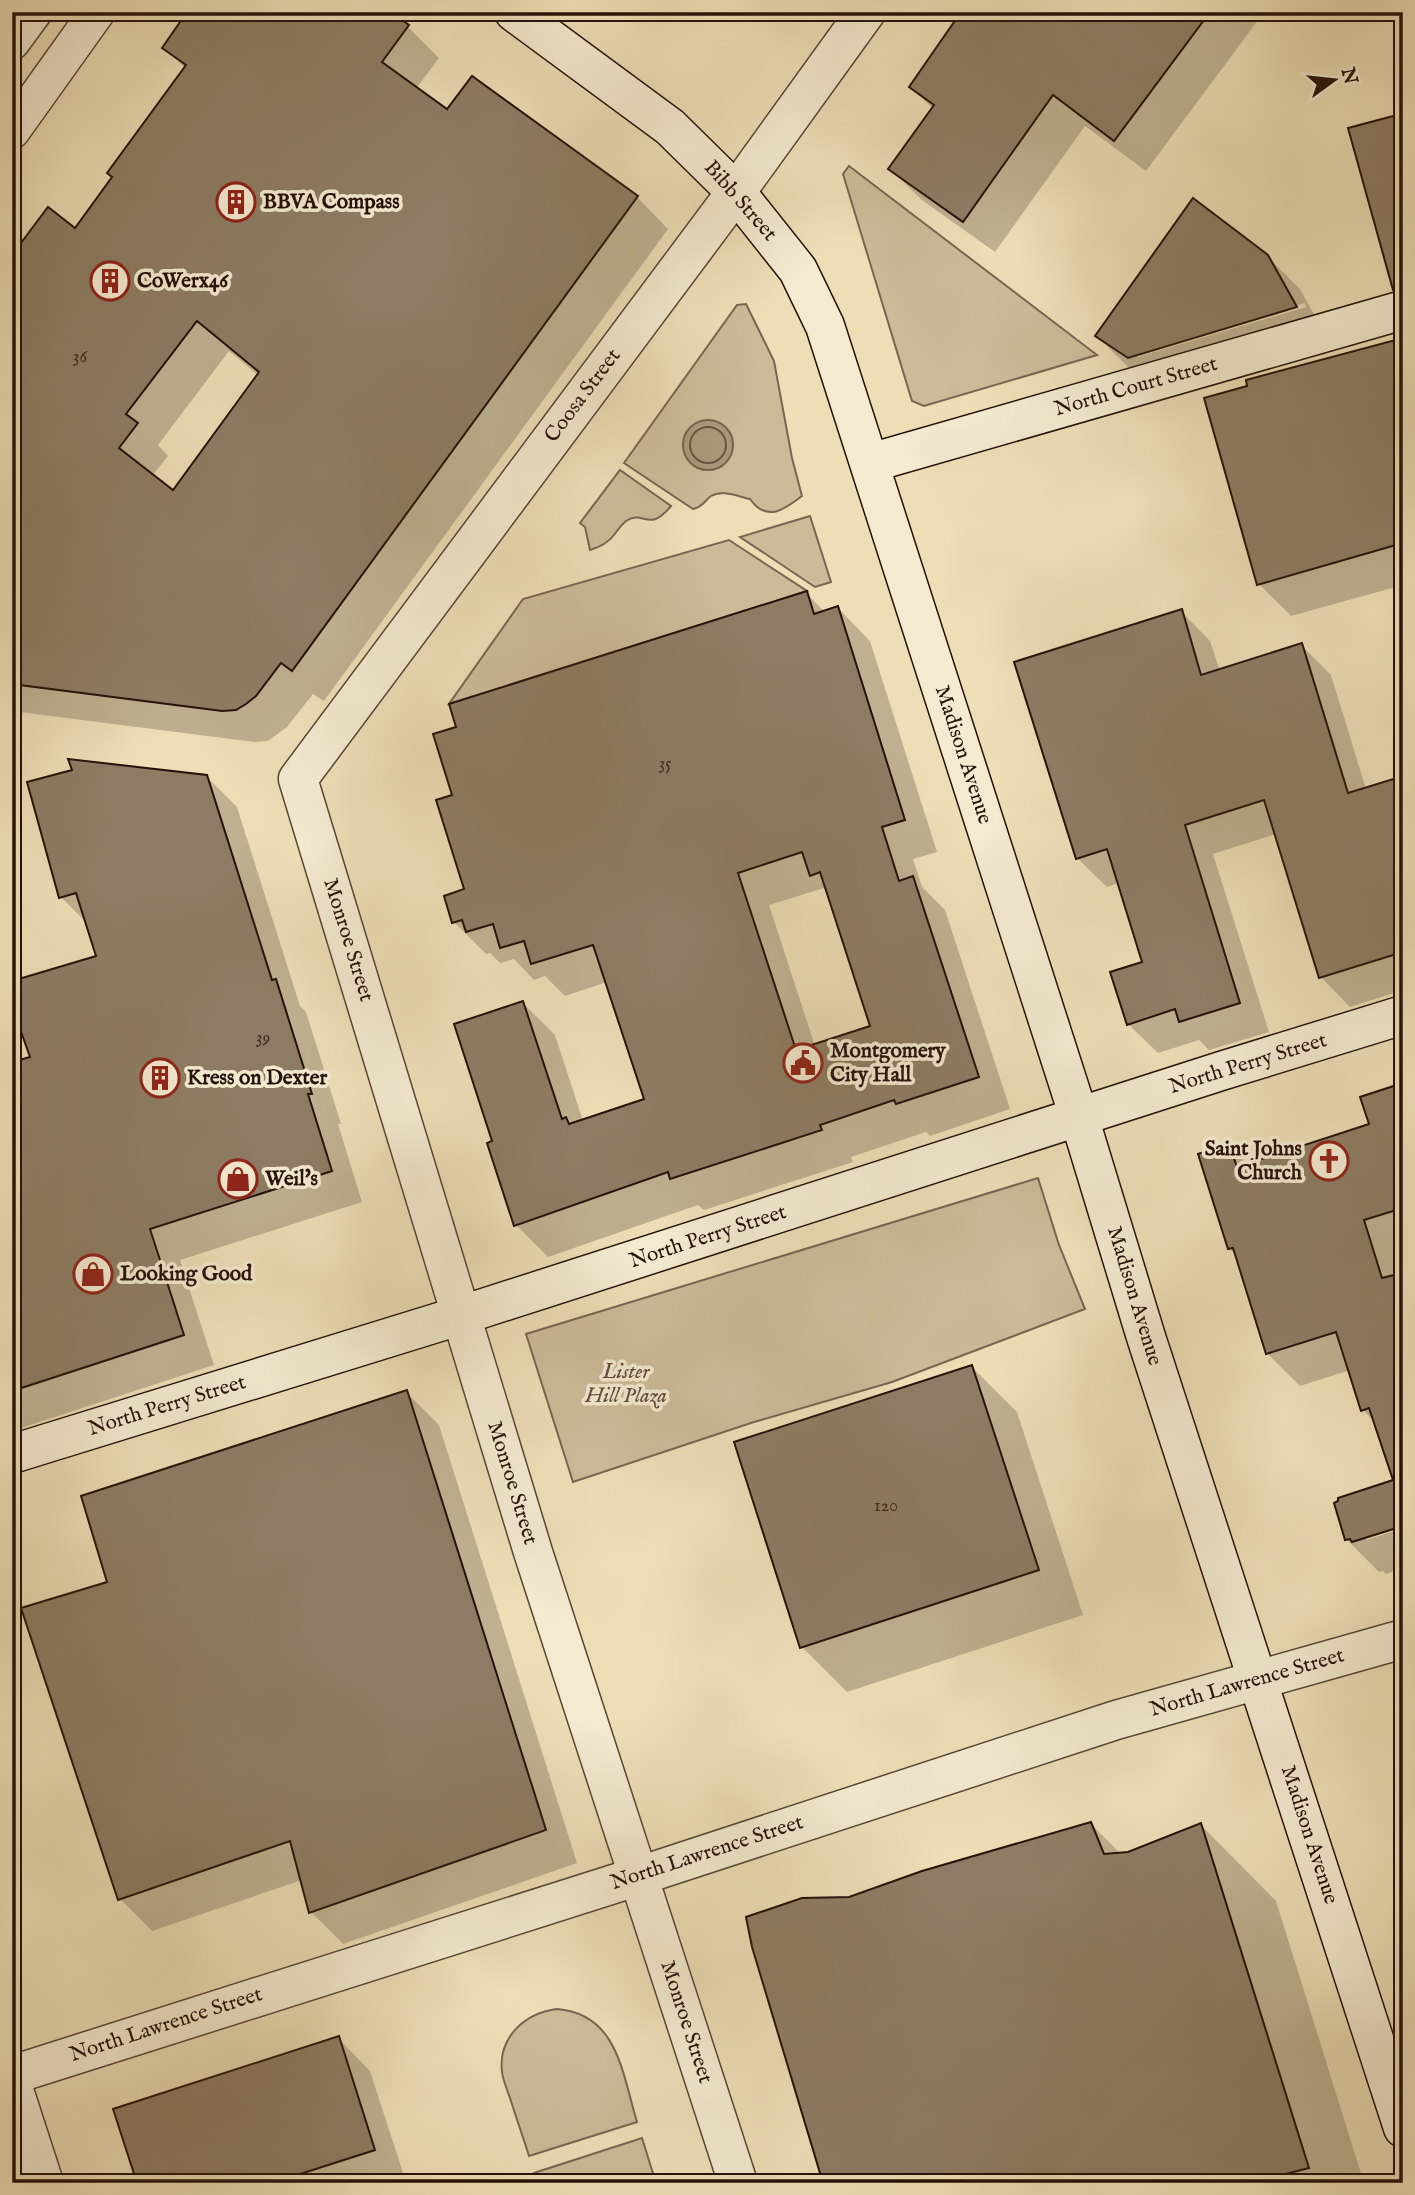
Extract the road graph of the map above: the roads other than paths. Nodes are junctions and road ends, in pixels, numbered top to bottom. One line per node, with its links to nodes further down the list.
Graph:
1 (34, 12): 5 (street)
2 (97, 12): 6 (street)
3 (514, 12): 7 (main road, Bibb Street)
4 (866, 12): 7 (main road, Coosa Street)
5 (12, 42)
6 (12, 131)
7 (736, 192): 9 (main road, Bibb Street); 10 (main road, Coosa Street)
8 (1403, 310): 9 (main road, North Court Street)
9 (870, 463): 12 (main road, Madison Avenue)
10 (298, 779): 13 (main road, Monroe Street)
11 (1403, 1015): 12 (main road, North Perry Street)
12 (1079, 1117): 13 (main road, North Perry Street); 16 (main road, Madison Avenue)
13 (462, 1315): 14 (main road, North Perry Street); 17 (main road, Monroe Street)
14 (12, 1454)
15 (1403, 1639): 16 (main road, North Lawrence Street)
16 (1259, 1680): 17 (main road, North Lawrence Street); 20 (main road, Madison Avenue)
17 (639, 1875): 18 (main road, North Lawrence Street); 22 (main road, Monroe Street)
18 (12, 2075)
19 (12, 2084): 21 (main road)
20 (1403, 2128)
21 (44, 2183)
22 (737, 2183)

